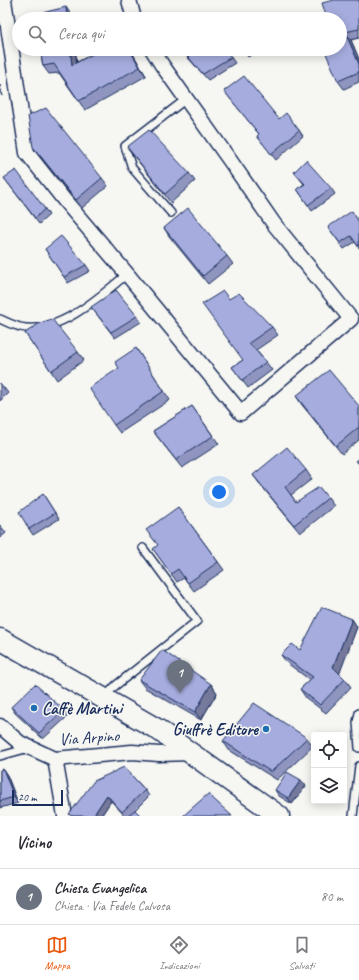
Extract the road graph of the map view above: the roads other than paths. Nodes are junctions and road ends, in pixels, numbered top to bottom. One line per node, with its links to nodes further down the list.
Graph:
1 (4, 0): 4 (street)
2 (129, 0): 3 (street)
3 (132, 12)
4 (12, 53)
5 (12, 56): 9 (street)
6 (157, 56): 7 (street)
7 (186, 99): 8 (lane); 9 (street)
8 (171, 213)
9 (127, 274): 10 (lane)
10 (0, 319)
11 (143, 548): 13 (lane)
12 (0, 639): 13 (street)
13 (103, 698): 18 (street)
14 (359, 713): 17 (lane)
15 (0, 726): 16 (street, Via Arpino)
16 (29, 748): 19 (lane); 20 (street, Via Arpino)
17 (359, 748)
18 (190, 753): 20 (street, Via Arpino); 23 (street)
19 (0, 756)
20 (55, 759): 22 (street)
21 (359, 766): 24 (lane)
22 (65, 816)
23 (279, 816)
24 (353, 816)

